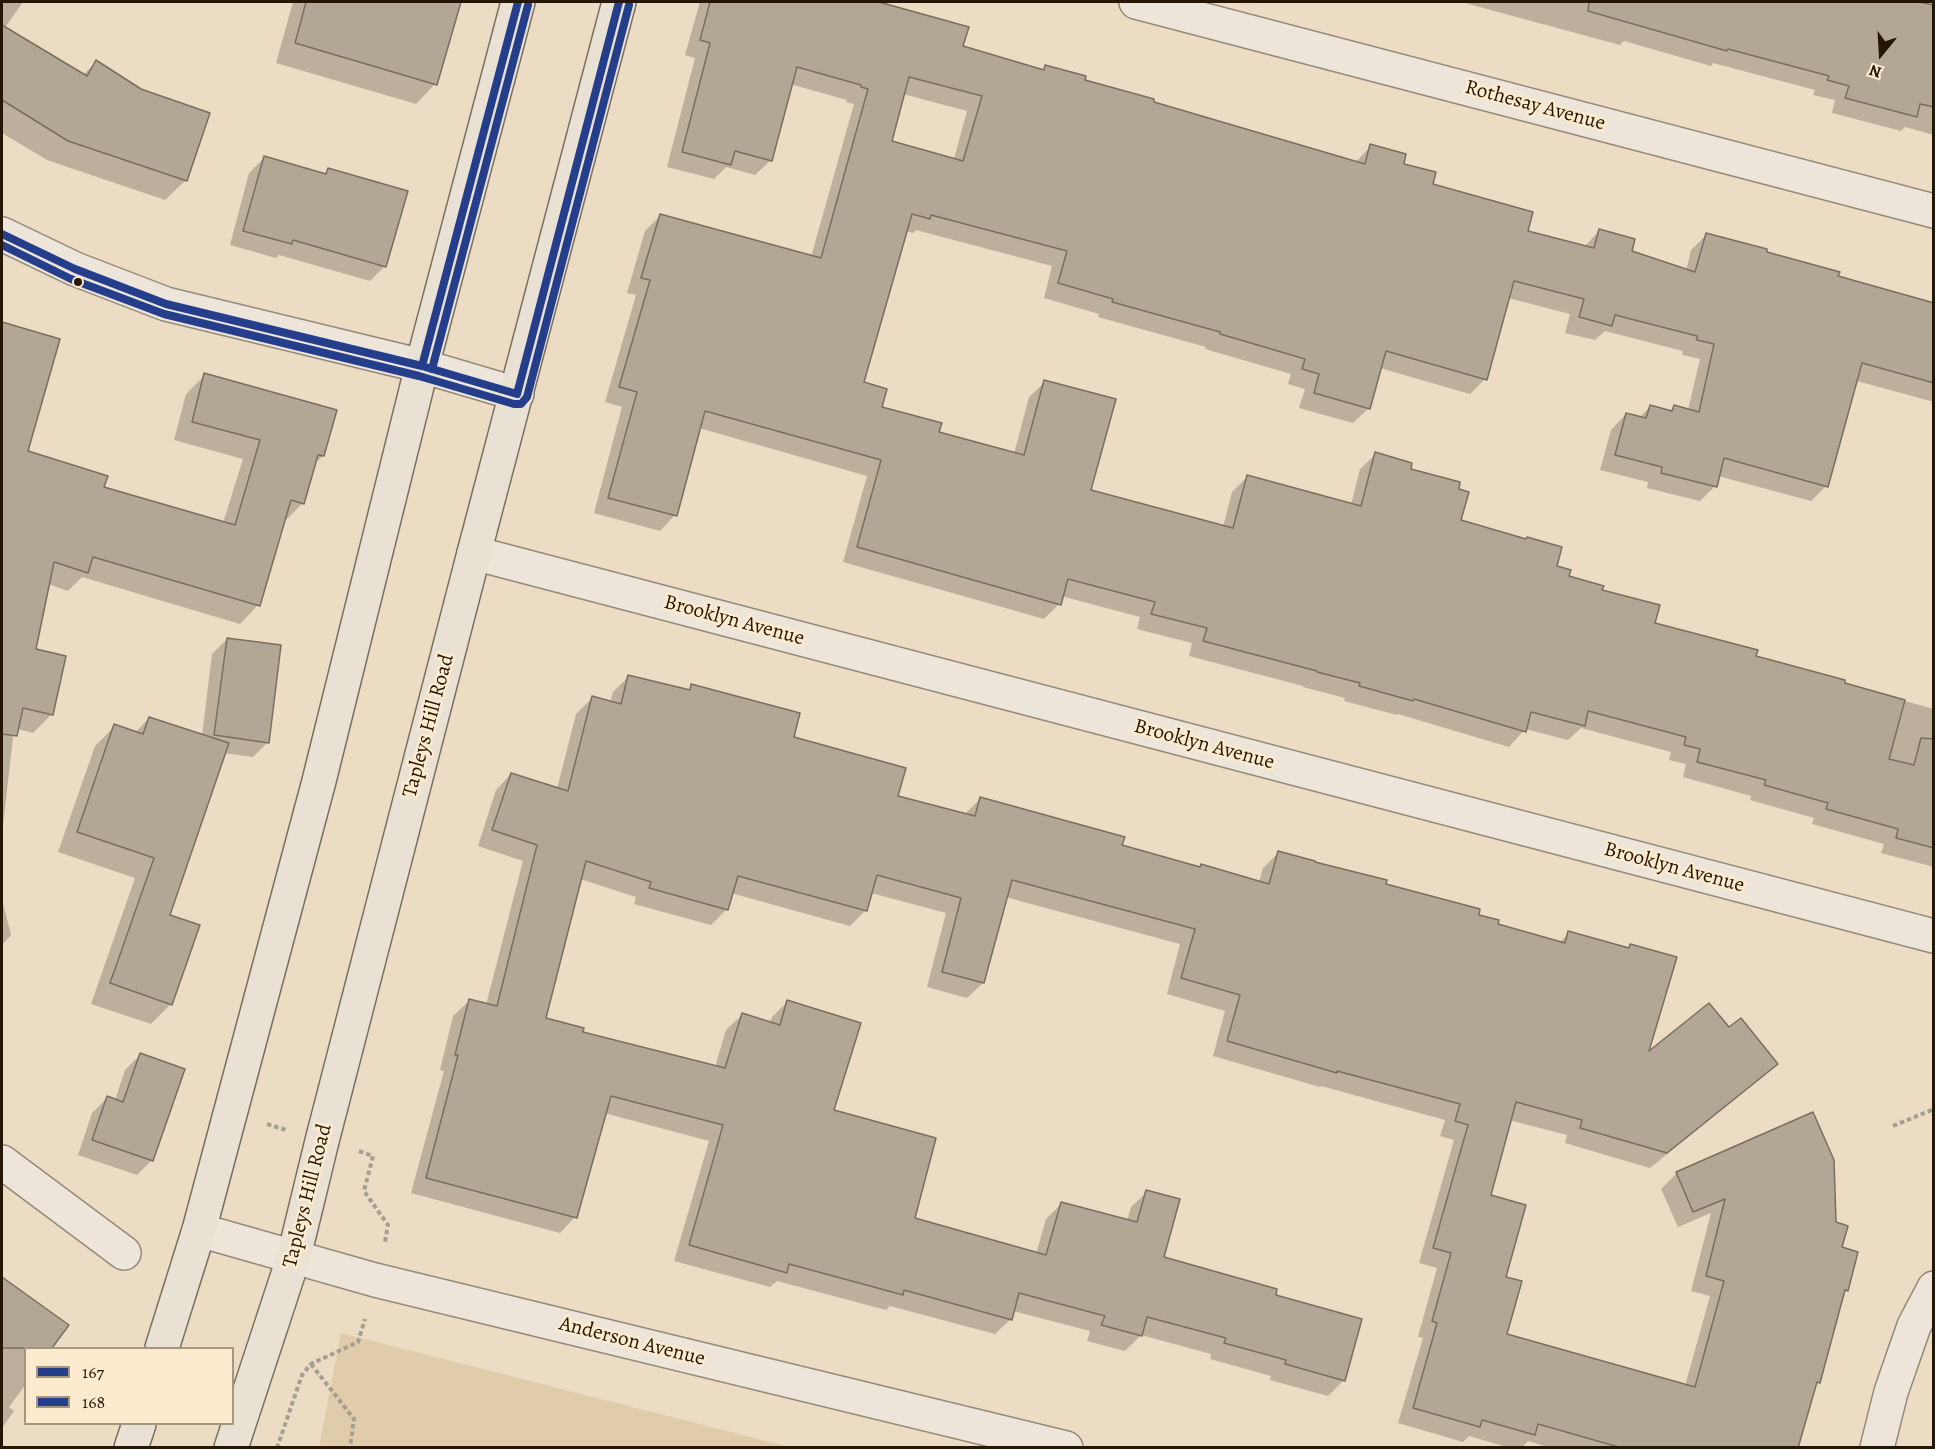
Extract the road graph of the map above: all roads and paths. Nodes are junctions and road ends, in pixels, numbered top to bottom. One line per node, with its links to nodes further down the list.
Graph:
1 (518, 2): 6 (main road)
2 (619, 2): 7 (main road, Tapleys Hill Road)
3 (1136, 2): 4 (street, Rothesay Avenue)
4 (1934, 211)
5 (2, 234): 6 (street)
6 (422, 366): 7 (street); 14 (main road)
7 (517, 394): 8 (main road, Tapleys Hill Road)
8 (474, 554): 9 (street, Brooklyn Avenue); 17 (main road, Tapleys Hill Road)
9 (1934, 936)
10 (1934, 1109): 11 (path)
11 (1893, 1125)
12 (357, 1150): 15 (path)
13 (2, 1162): 16 (street)
14 (200, 1230): 17 (street, Anderson Avenue); 20 (main road)
15 (385, 1240)
16 (124, 1253)
17 (294, 1256): 24 (main road, Tapleys Hill Road); 27 (street, Anderson Avenue)
18 (1934, 1288): 28 (street)
19 (358, 1342): 21 (path)
20 (162, 1347)
21 (311, 1364): 25 (path); 26 (path)
22 (139, 1425): 23 (main road)
23 (131, 1448)
24 (231, 1448)
25 (277, 1448)
26 (350, 1448)
27 (1066, 1448)
28 (1877, 1448)

